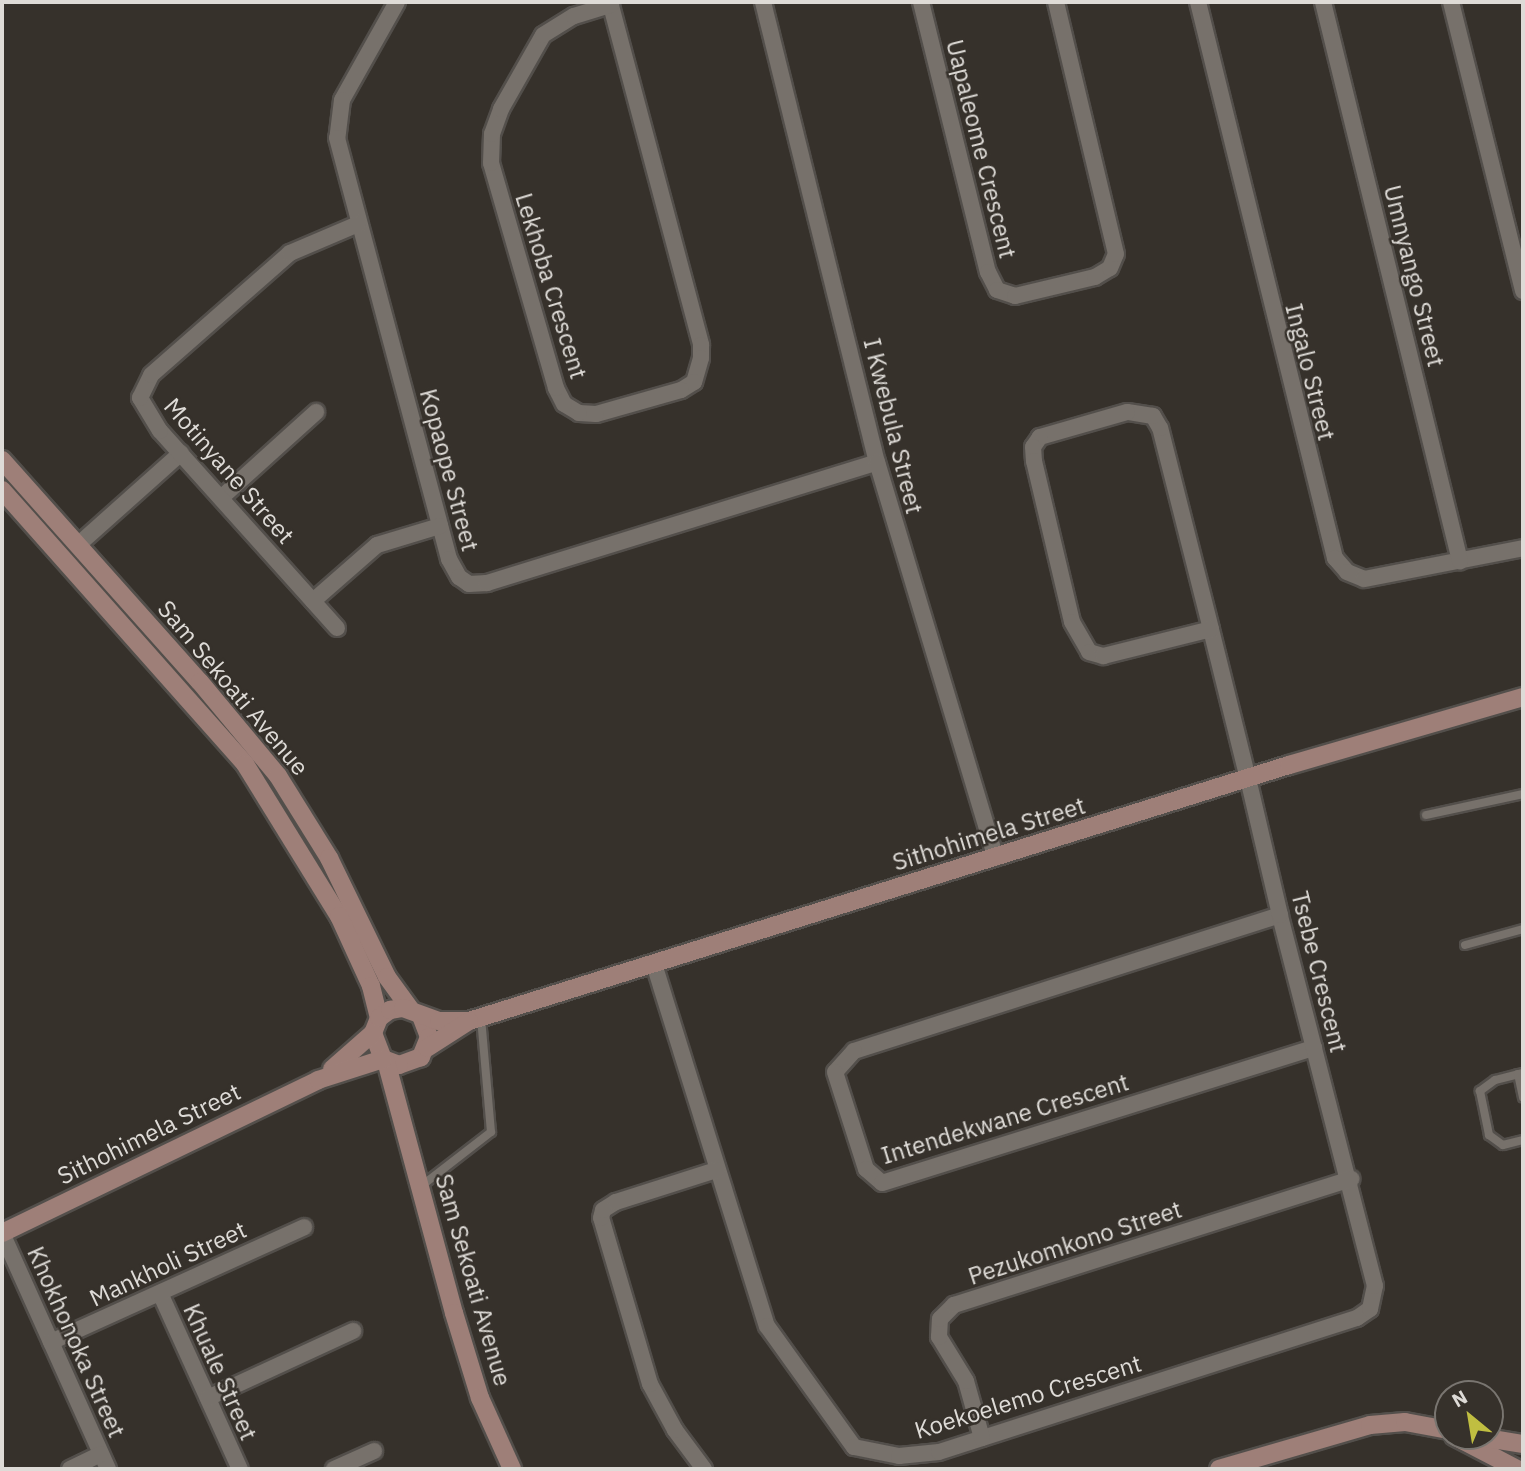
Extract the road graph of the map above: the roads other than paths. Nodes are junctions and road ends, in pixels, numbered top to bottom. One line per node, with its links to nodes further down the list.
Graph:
1 (397, 2): 9 (street, Kopaope Street)
2 (763, 2): 14 (street, I Kwebula Street)
3 (921, 2): 4 (street, Uapaleome Crescent)
4 (1056, 2)
5 (1198, 2): 20 (street, Ingalo Street)
6 (1323, 2): 20 (street, Umnyango Street)
7 (1451, 2): 10 (street)
8 (611, 3): 8 (street, Lekhoba Crescent)
9 (358, 224): 12 (street, Motinyane Street); 17 (street, Kopaope Street)
10 (1523, 286)
11 (316, 412): 16 (street)
12 (181, 453): 16 (street, Motinyane Street); 18 (street)
13 (2, 460): 18 (street, Sam Sekoati Avenue)
14 (877, 462): 17 (street, Kopaope Street); 28 (street, I Kwebula Street)
15 (2, 490): 35 (street, Sam Sekoati Avenue)
16 (222, 498): 21 (street, Motinyane Street)
17 (440, 526): 21 (street)
18 (78, 545): 33 (street, Sam Sekoati Avenue)
19 (1523, 548): 20 (street, Ingalo Street)
20 (1460, 561)
21 (313, 601): 22 (street, Motinyane Street)
22 (337, 628)
23 (1211, 629): 23 (street, Tsebe Crescent); 25 (street, Tsebe Crescent)
24 (1523, 697): 25 (street, Sithohimela Street)
25 (1248, 779): 28 (street, Sithohimela Street); 29 (street, Tsebe Crescent)
26 (1523, 794): 27 (lane)
27 (1426, 815)
28 (996, 858): 32 (street, Sithohimela Street)
29 (1280, 915): 37 (street, Tsebe Crescent); 37 (street, Intendekwane Crescent)
30 (1523, 929): 31 (lane)
31 (1465, 945)
32 (654, 964): 34 (street, Sithohimela Street); 45 (street, Koekoelemo Crescent)
33 (415, 1013): 34 (street, Sithohimela Street); 35 (street); 36 (street)
34 (475, 1019): 36 (street, Sithohimela Street); 47 (lane)
35 (376, 1026): 38 (street); 41 (street, Sithohimela Street)
36 (427, 1048): 39 (street)
37 (1314, 1048): 46 (street, Tsebe Crescent)
38 (385, 1060): 39 (street); 41 (street, Sithohimela Street); 43 (street, Sam Sekoati Avenue)
39 (412, 1063): 43 (street)
40 (1521, 1073): 42 (lane); 44 (lane)
41 (318, 1080): 49 (street, Sithohimela Street)
42 (1523, 1097)
43 (398, 1100): 47 (street, Sam Sekoati Avenue)
44 (1523, 1140)
45 (716, 1170): 62 (street, Koekoelemo Crescent); 67 (street)
46 (1351, 1180): 51 (street, Tsebe Crescent); 56 (street, Pezukomkono Street)
47 (420, 1187): 66 (street, Sam Sekoati Avenue)
48 (304, 1227): 50 (street, Mankholi Street)
49 (2, 1233): 53 (street, Khokhonoka Street)
50 (160, 1293): 53 (street, Mankholi Street); 54 (street, Khuale Street)
51 (1357, 1318): 56 (street, Koekoelemo Crescent)
52 (353, 1331): 54 (street)
53 (51, 1342): 61 (street, Khokhonoka Street)
54 (208, 1398): 64 (street, Khuale Street)
55 (1434, 1429): 68 (street)
56 (982, 1437): 62 (street, Koekoelemo Crescent)
57 (1504, 1441): 58 (street)
58 (1523, 1444)
59 (1481, 1450): 69 (street)
60 (374, 1451): 65 (street)
61 (105, 1462): 63 (street)
62 (898, 1463)
63 (69, 1469)
64 (240, 1469)
65 (334, 1469)
66 (512, 1469)
67 (704, 1469)
68 (1219, 1469)
69 (1517, 1469)

